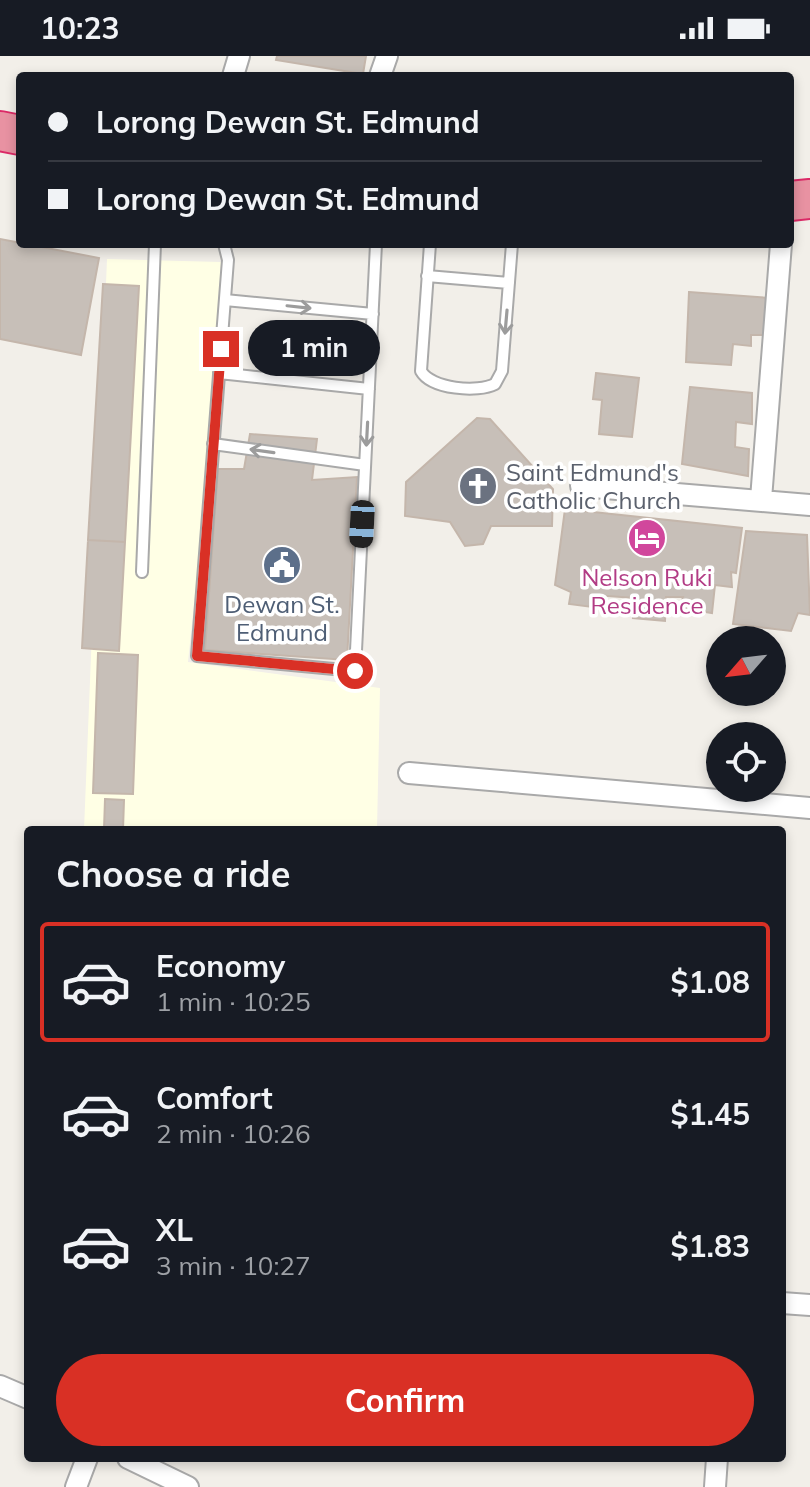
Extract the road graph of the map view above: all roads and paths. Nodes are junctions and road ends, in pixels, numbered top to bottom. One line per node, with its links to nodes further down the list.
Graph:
1 (155, 248): 18 (lane)
2 (225, 248): 9 (lane)
3 (376, 248): 10 (lane)
4 (430, 248): 7 (lane)
5 (512, 248): 8 (lane)
6 (781, 248): 16 (street)
7 (427, 276): 8 (lane); 8 (lane, one-way to 7)
8 (509, 283)
9 (225, 300): 10 (lane, one-way to 10); 11 (lane)
10 (373, 314): 12 (lane)
11 (219, 373): 12 (lane); 13 (lane)
12 (369, 389): 14 (lane, one-way to 14)
13 (213, 444): 14 (lane, one-way to 13); 14 (lane)
14 (365, 465)
15 (581, 486): 16 (street)
16 (761, 499): 17 (street)
17 (810, 505)
18 (142, 572)
19 (409, 773): 20 (street)
20 (810, 808)
21 (786, 1303): 22 (street)
22 (810, 1305)
23 (0, 1386): 24 (street)
24 (24, 1396)
25 (85, 1462): 28 (street)
26 (143, 1462): 29 (street)
27 (717, 1462): 30 (street)
28 (76, 1487)
29 (188, 1487)
30 (715, 1487)

